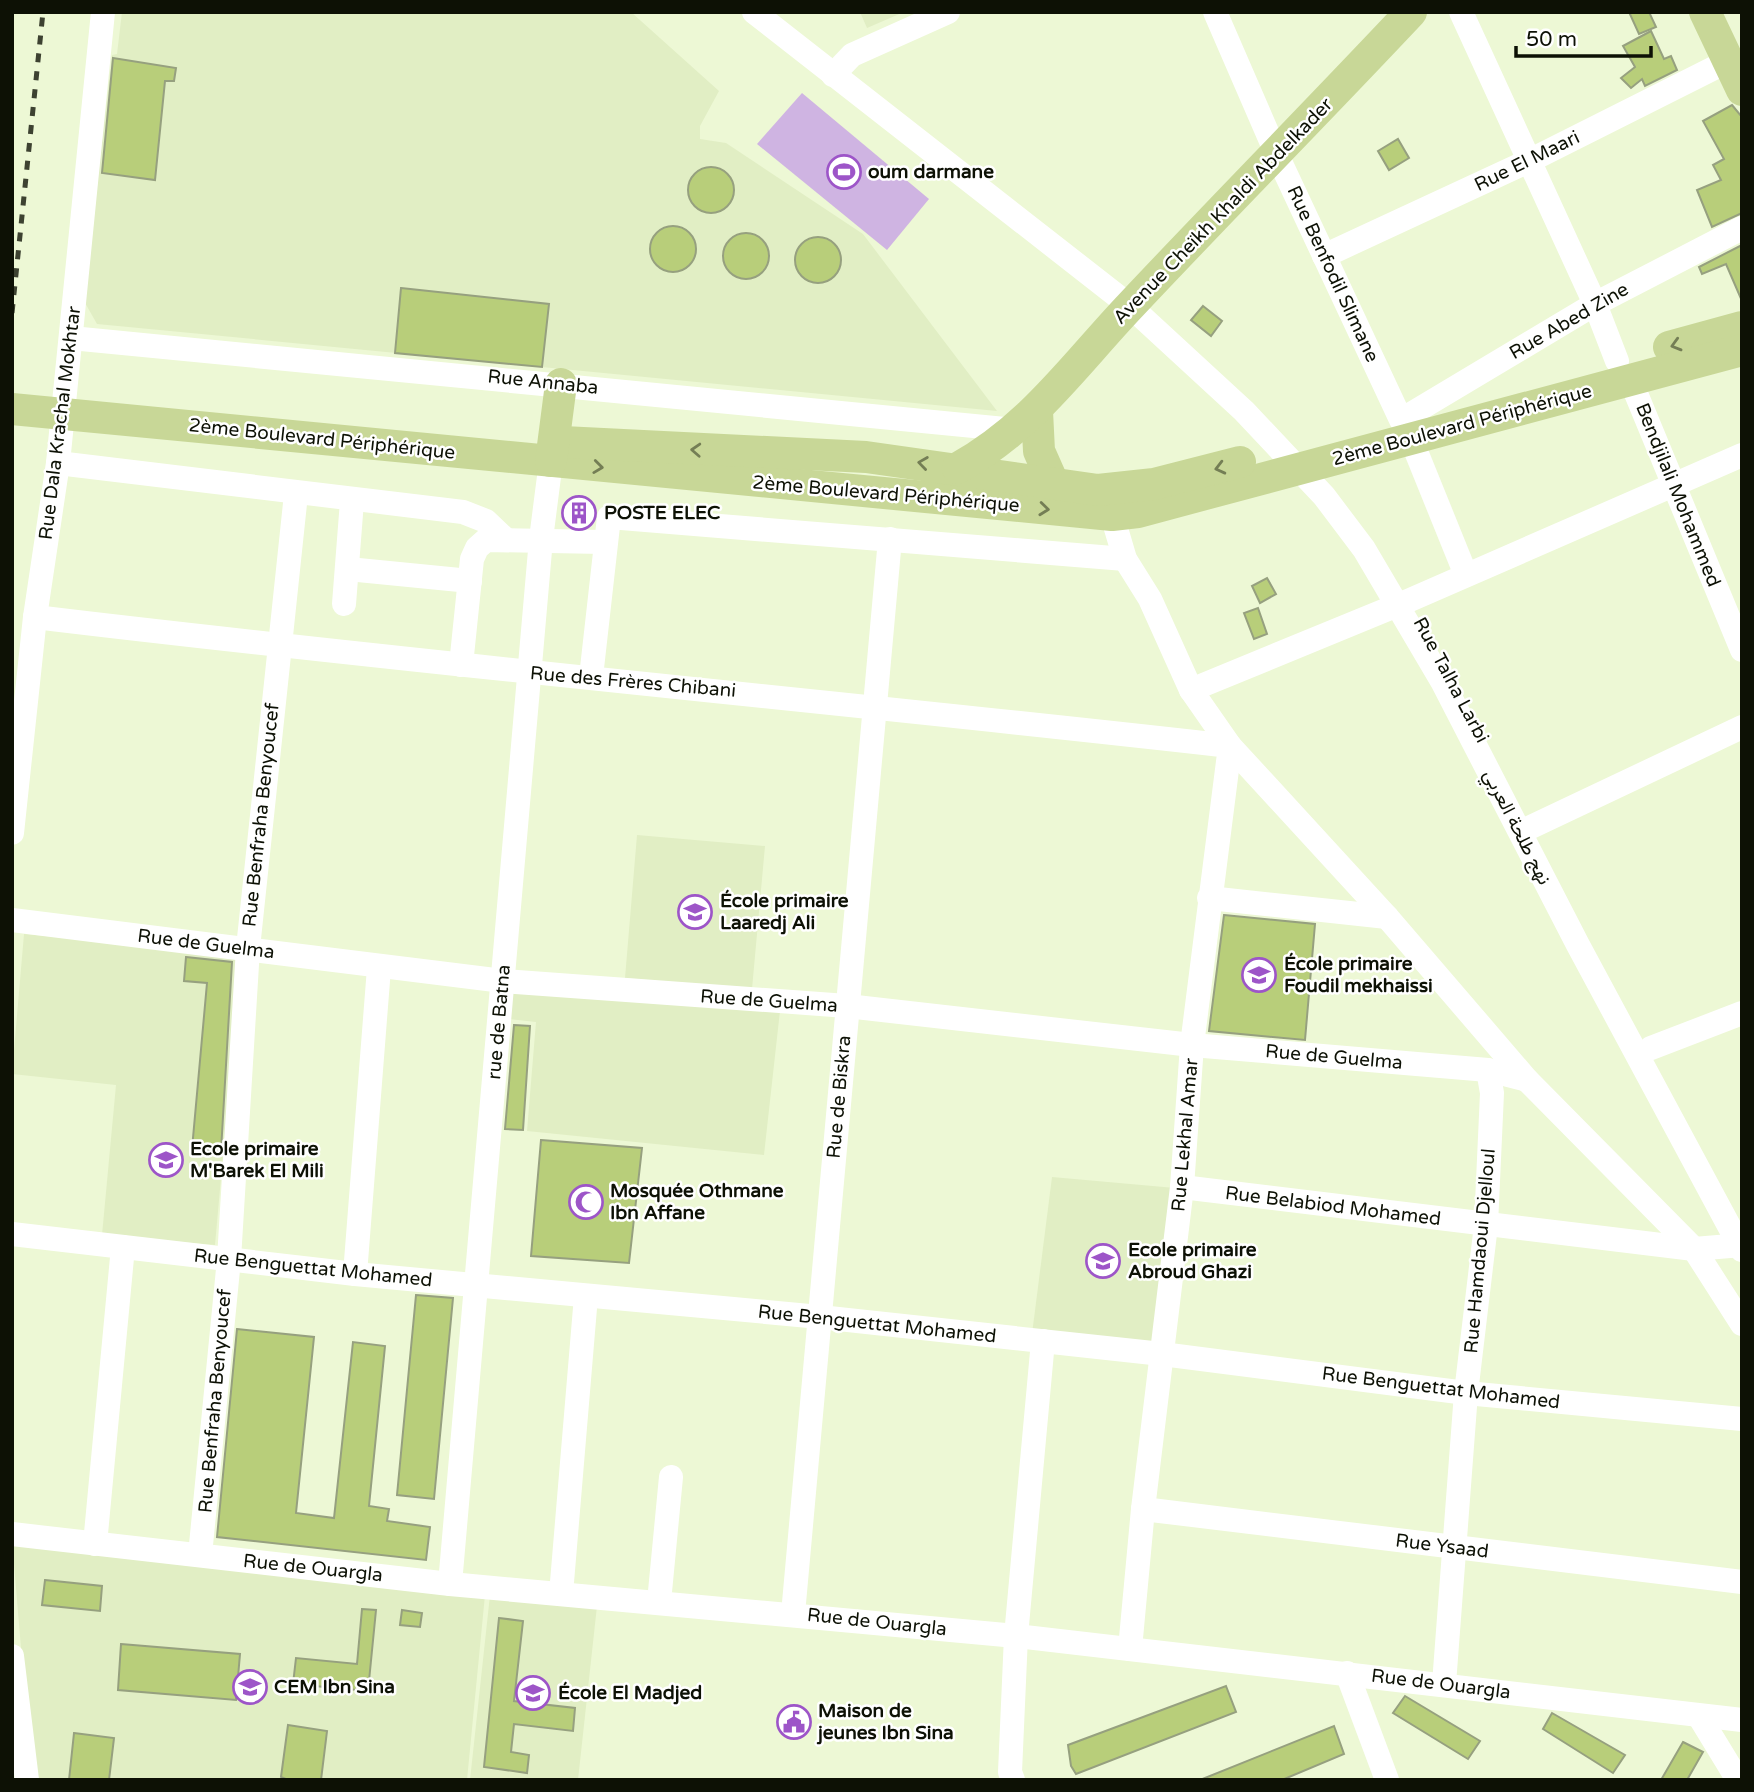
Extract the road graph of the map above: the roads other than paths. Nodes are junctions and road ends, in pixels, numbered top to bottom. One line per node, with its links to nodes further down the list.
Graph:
1 (103, 12): 18 (street, Rue Dala Krachal Mokhtar)
2 (754, 12): 9 (street)
3 (948, 12): 9 (street)
4 (1215, 12): 11 (street, Rue Benfodil Slimane)
5 (1411, 12): 11 (main road, Avenue Cheïkh Khaldi Abdelkader)
6 (1461, 12): 12 (street, Bendjilali Mohammed)
7 (1710, 14): 8 (main road)
8 (1727, 61): 10 (main road); 12 (street, Rue El Maari)
9 (832, 75): 16 (street)
10 (1742, 90)
11 (1277, 155): 14 (street, Rue Benfodil Slimane); 16 (main road, Avenue Cheïkh Khaldi Abdelkader)
12 (1531, 160): 14 (street, Rue El Maari); 15 (street, Bendjilali Mohammed)
13 (1742, 228): 15 (street, Rue Abed Zine)
14 (1324, 256): 26 (street, Rue Benfodil Slimane)
15 (1595, 304): 20 (street, Bendjilali Mohammed); 26 (street, Rue Abed Zine)
16 (1130, 306): 25 (main road, Avenue Cheïkh Khaldi Abdelkader); 29 (street)
17 (1742, 327): 20 (main road, 2ème Boulevard Périphérique, one-way to 20)
18 (71, 338): 21 (street, Rue Annaba); 30 (street, Rue Dala Krachal Mokhtar)
19 (1742, 350): 20 (main road, 2ème Boulevard Périphérique)
20 (1624, 370): 26 (main road, 2ème Boulevard Périphérique); 32 (street, Bendjilali Mohammed)
21 (561, 384): 25 (street, Rue Annaba); 27 (main road)
22 (12, 391): 24 (main road, 2ème Boulevard Périphérique)
23 (12, 409): 24 (main road, 2ème Boulevard Périphérique)
24 (115, 410): 27 (main road, 2ème Boulevard Périphérique)
25 (1026, 421): 31 (main road, Avenue Cheïkh Khaldi Abdelkader); 33 (main road)
26 (1406, 429): 29 (main road, 2ème Boulevard Périphérique); 43 (street, Rue Benfodil Slimane)
27 (552, 452): 31 (main road, 2ème Boulevard Périphérique, one-way to 27); 36 (main road, 2ème Boulevard Périphérique, one-way to 36); 38 (street, rue de Batna)
28 (1742, 455): 32 (street)
29 (1296, 459): 33 (main road, 2ème Boulevard Périphérique, one-way to 33); 36 (main road, 2ème Boulevard Périphérique); 45 (street, نهج طلحة العربي)
30 (58, 463): 34 (street); 47 (street, Rue Dala Krachal Mokhtar)
31 (958, 468): 33 (main road, 2ème Boulevard Périphérique)
32 (1673, 484): 43 (street); 49 (street, Bendjilali Mohammed)
33 (1054, 485)
34 (296, 494): 35 (street); 48 (street, Rue Benfraha Benyoucef)
35 (352, 501): 37 (street); 42 (street)
36 (1112, 515): 41 (street)
37 (505, 538): 38 (street); 44 (street)
38 (541, 539): 40 (street); 51 (street, rue de Batna)
39 (890, 539): 40 (street); 41 (street); 54 (street, Rue de Biskra)
40 (604, 542): 52 (street)
41 (1125, 559): 53 (street)
42 (348, 569): 44 (street); 46 (street)
43 (1466, 575): 45 (street)
44 (470, 581): 50 (street)
45 (1404, 602): 53 (street); 57 (street, Rue Talha Larbi); 74 (street, نهج طلحة العربي)
46 (344, 604)
47 (35, 617): 48 (street, Rue des Frères Chibani); 58 (street, Rue Dala Krachal Mokhtar)
48 (279, 646): 50 (street, Rue des Frères Chibani); 62 (street, Rue Benfraha Benyoucef)
49 (1742, 650)
50 (461, 665): 51 (street, Rue des Frères Chibani)
51 (530, 672): 52 (street, Rue des Frères Chibani); 64 (street, rue de Batna)
52 (592, 677): 54 (street, Rue des Frères Chibani)
53 (1191, 690): 56 (street)
54 (874, 706): 56 (street, Rue des Frères Chibani); 65 (street, Rue de Biskra)
55 (1742, 727): 57 (street)
56 (1230, 746): 59 (street, Rue Lekhal Amar); 60 (street)
57 (1529, 828): 68 (street, Rue Talha Larbi)
58 (12, 833)
59 (1209, 898): 60 (street); 67 (street, Rue Lekhal Amar)
60 (1387, 916): 70 (street)
61 (12, 920): 62 (street, Rue de Guelma)
62 (248, 948): 63 (street, Rue de Guelma); 77 (street, Rue Benfraha Benyoucef)
63 (379, 968): 64 (street, Rue de Guelma); 78 (street)
64 (503, 981): 65 (street, Rue de Guelma); 79 (street, rue de Batna)
65 (847, 1006): 67 (street, Rue de Guelma); 81 (street, Rue de Biskra)
66 (1742, 1013): 68 (street)
67 (1192, 1045): 69 (street, Rue de Guelma); 71 (street, Rue Lekhal Amar)
68 (1650, 1048): 74 (street, Rue Talha Larbi)
69 (1488, 1070): 70 (street, Rue de Guelma); 72 (street, Rue Hamdaoui Djelloul)
70 (1527, 1080): 76 (street)
71 (1182, 1187): 72 (street, Rue Belabiod Mohamed); 84 (street, Rue Lekhal Amar)
72 (1486, 1225): 76 (street, Rue Belabiod Mohamed); 85 (street, Rue Hamdaoui Djelloul)
73 (12, 1234): 75 (street, Rue Benguettat Mohamed)
74 (1741, 1241): 76 (street, Rue Belabiod Mohamed)
75 (123, 1247): 77 (street, Rue Benguettat Mohamed); 90 (street)
76 (1694, 1249): 82 (street)
77 (229, 1259): 78 (street, Rue Benguettat Mohamed); 92 (street, Rue Benfraha Benyoucef)
78 (355, 1274): 79 (street, Rue Benguettat Mohamed)
79 (476, 1286): 80 (street, Rue Benguettat Mohamed); 94 (street, rue de Batna)
80 (586, 1296): 81 (street, Rue Benguettat Mohamed); 95 (street)
81 (820, 1317): 83 (street, Rue Benguettat Mohamed); 97 (street, Rue de Biskra)
82 (1742, 1324)
83 (1043, 1341): 84 (street, Rue Benguettat Mohamed); 98 (street)
84 (1162, 1354): 85 (street, Rue Benguettat Mohamed); 88 (street, Rue Lekhal Amar)
85 (1466, 1393): 86 (street, Rue Benguettat Mohamed); 91 (street, Rue Hamdaoui Djelloul)
86 (1742, 1419)
87 (671, 1477): 96 (street)
88 (1143, 1508): 91 (street, Rue Ysaad); 99 (street, Rue Lekhal Amar)
89 (12, 1534): 90 (street, Rue de Ouargla)
90 (96, 1544): 92 (street, Rue de Ouargla)
91 (1453, 1548): 93 (street, Rue Ysaad); 102 (street, Rue Hamdaoui Djelloul)
92 (200, 1555): 94 (street, Rue de Ouargla)
93 (1742, 1582)
94 (450, 1584): 95 (street, Rue de Ouargla)
95 (561, 1594): 96 (street, Rue de Ouargla)
96 (659, 1602): 97 (street, Rue de Ouargla)
97 (793, 1614): 98 (street, Rue de Ouargla)
98 (1016, 1636): 99 (street, Rue de Ouargla); 107 (street)
99 (1130, 1649): 101 (street, Rue de Ouargla)
100 (12, 1656): 105 (street)
101 (1347, 1673): 102 (street, Rue de Ouargla); 109 (street)
102 (1444, 1684): 103 (street, Rue de Ouargla)
103 (1699, 1716): 104 (street, Rue de Ouargla); 110 (street)
104 (1742, 1720)
105 (23, 1732): 106 (street); 108 (street)
106 (12, 1758)
107 (1016, 1777)
108 (27, 1780)
109 (1387, 1780)
110 (1738, 1780)

